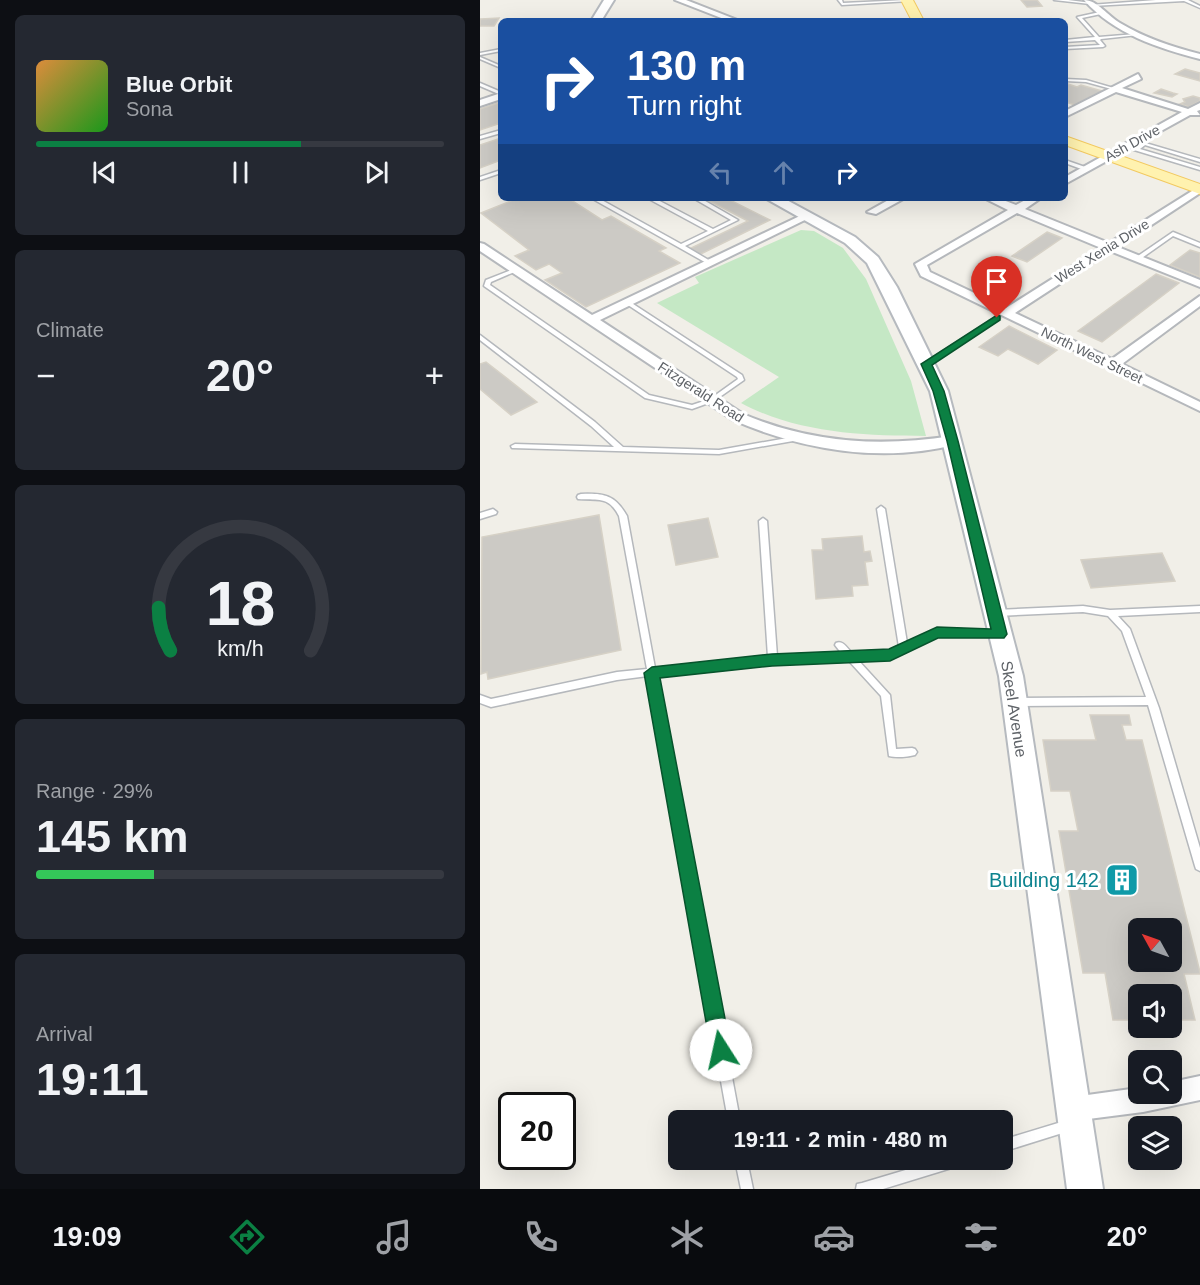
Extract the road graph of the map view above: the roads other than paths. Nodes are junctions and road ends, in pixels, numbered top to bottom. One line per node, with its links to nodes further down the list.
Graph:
1 (609, 0): 16 (street)
2 (679, 0): 17 (street)
3 (840, 0): 11 (lane)
4 (846, 0): 5 (lane)
5 (878, 0): 11 (lane)
6 (1056, 0): 12 (lane)
7 (1173, 0): 8 (lane); 13 (lane)
8 (1186, 0): 14 (lane)
9 (908, 1): 11 (lane); 18 (main road)
10 (1118, 1): 12 (lane); 13 (lane)
11 (886, 2)
12 (1089, 2): 15 (street)
13 (1132, 2)
14 (1200, 7)
15 (1100, 13): 19 (street); 20 (lane)
16 (598, 18)
17 (728, 18)
18 (916, 18)
19 (1136, 34): 20 (lane); 24 (street)
20 (1098, 39): 21 (lane); 22 (lane)
21 (1068, 41)
22 (1068, 48)
23 (498, 51): 25 (lane)
24 (1198, 55)
25 (480, 56): 26 (lane)
26 (498, 65)
27 (1138, 77): 30 (street)
28 (1068, 80): 30 (lane)
29 (480, 84): 31 (lane)
30 (1115, 89): 35 (street); 36 (street)
31 (498, 93)
32 (498, 96): 33 (street)
33 (480, 103)
34 (1200, 106): 36 (street, Ash Drive)
35 (1068, 112)
36 (1190, 112): 37 (street); 41 (street, Ash Drive)
37 (1200, 115)
38 (498, 132): 39 (lane)
39 (480, 138)
40 (1068, 142): 42 (main road)
41 (1131, 147): 42 (street, Ash Drive); 43 (lane); 46 (lane)
42 (1108, 156): 45 (street, Ash Drive); 50 (main road)
43 (1200, 161)
44 (1068, 164): 45 (lane)
45 (1086, 169): 49 (street, Ash Drive)
46 (1200, 169)
47 (498, 172): 48 (lane)
48 (480, 179)
49 (1068, 179)
50 (1200, 189): 65 (street, West Xenia Drive)
51 (599, 201): 64 (lane)
52 (656, 201): 61 (lane)
53 (701, 201): 61 (lane)
54 (778, 201): 60 (street, Skeel Avenue)
55 (894, 201): 59 (street)
56 (996, 201): 58 (street)
57 (1031, 201): 58 (street)
58 (1016, 209): 65 (street); 72 (street, North West Street)
59 (872, 212)
60 (808, 216): 67 (street); 75 (street, Skeel Avenue)
61 (713, 231): 64 (lane)
62 (1200, 245): 66 (lane)
63 (480, 246): 68 (street, Fitzgerald Road)
64 (681, 246): 67 (lane)
65 (1109, 247): 66 (street); 72 (street, West Xenia Drive)
66 (1137, 259): 69 (street)
67 (710, 263): 71 (street)
68 (516, 270): 73 (street, Fitzgerald Road); 77 (lane)
69 (1200, 284)
70 (1200, 300): 76 (street)
71 (627, 302): 73 (street); 77 (lane)
72 (1001, 316): 75 (lane); 76 (street, North West Street)
73 (591, 319): 77 (street, Fitzgerald Road)
74 (480, 337): 82 (lane)
75 (926, 364): 80 (street, Skeel Avenue)
76 (1112, 365): 78 (street, North West Street)
77 (712, 400): 79 (street, Fitzgerald Road)
78 (1200, 407)
79 (793, 439): 80 (street, Fitzgerald Road); 82 (lane)
80 (952, 441): 90 (street, Skeel Avenue)
81 (515, 446): 82 (lane)
82 (621, 450)
83 (581, 496): 95 (lane)
84 (881, 509): 92 (lane)
85 (493, 512): 86 (lane)
86 (480, 516)
87 (763, 521): 94 (lane)
88 (1200, 609): 89 (lane)
89 (1110, 613): 90 (lane); 97 (lane)
90 (997, 624): 92 (lane); 98 (street, Skeel Avenue)
91 (839, 645): 93 (lane)
92 (904, 648): 93 (lane)
93 (850, 656): 94 (lane); 99 (lane)
94 (772, 660): 95 (lane)
95 (652, 673): 96 (lane); 102 (lane)
96 (480, 699)
97 (1151, 701): 98 (lane); 100 (lane)
98 (1015, 702): 103 (street, Skeel Avenue)
99 (912, 752)
100 (1200, 866)
101 (1200, 1088): 103 (street)
102 (732, 1110)
103 (1074, 1116): 104 (lane); 109 (street, Skeel Avenue)
104 (1013, 1141)
105 (743, 1170): 107 (lane)
106 (925, 1170): 108 (lane)
107 (747, 1189)
108 (862, 1189)
109 (1085, 1189)

